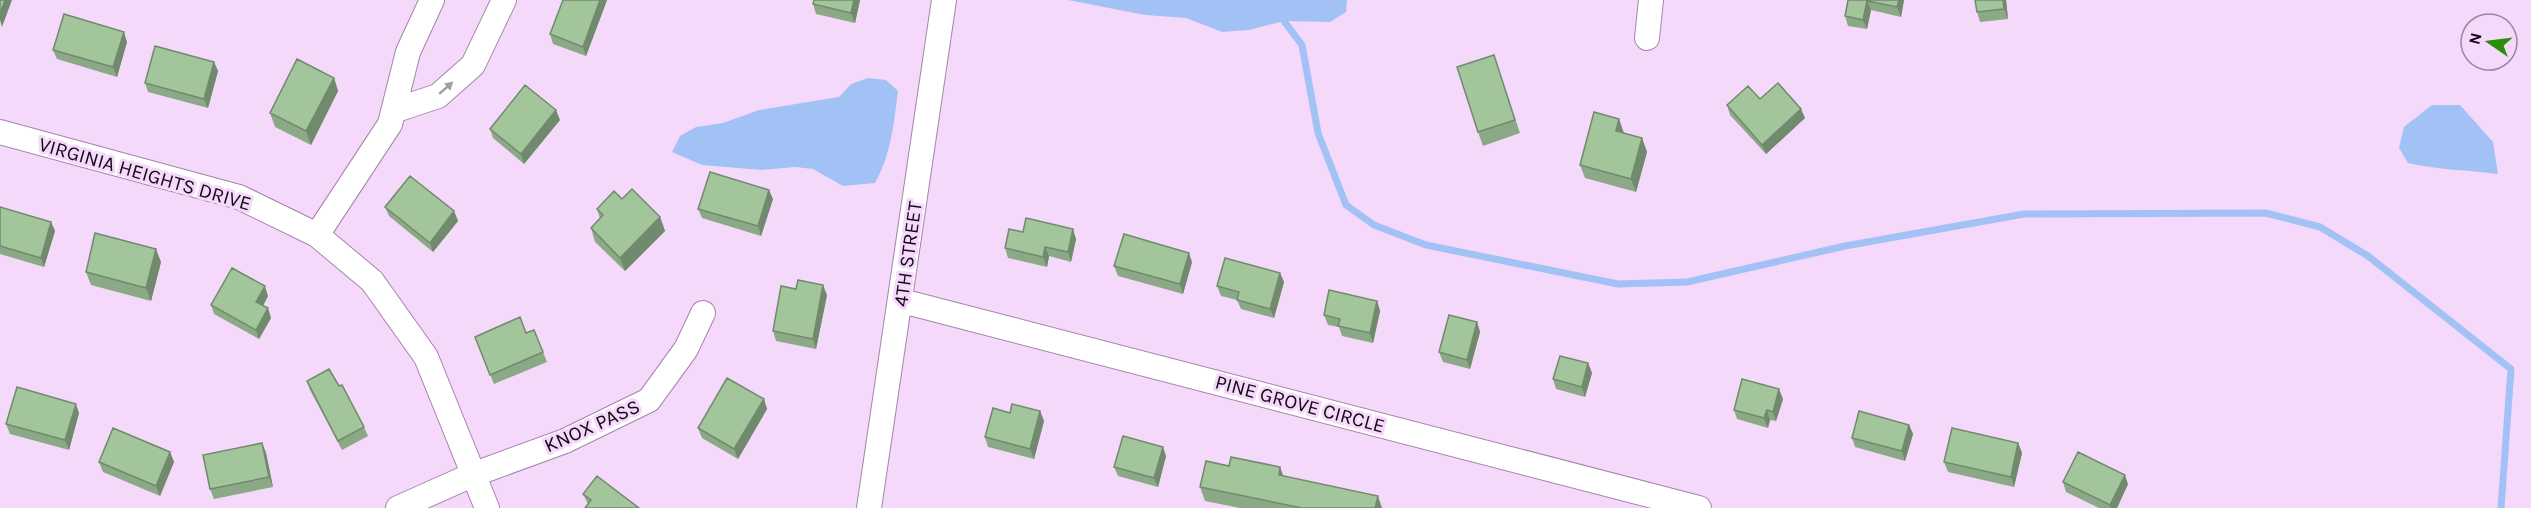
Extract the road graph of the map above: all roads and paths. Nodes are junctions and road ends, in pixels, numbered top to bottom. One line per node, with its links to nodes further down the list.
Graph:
1 (432, 0): 6 (street)
2 (504, 0): 6 (street, one-way to 2)
3 (944, 0): 9 (street, 4TH STREET)
4 (1651, 0): 5 (street)
5 (1647, 38)
6 (393, 111): 8 (street)
7 (0, 132): 8 (street, VIRGINIA HEIGHTS DRIVE)
8 (317, 235): 11 (street, VIRGINIA HEIGHTS DRIVE)
9 (902, 301): 14 (street, 4TH STREET); 15 (street, PINE GROVE CIRCLE)
10 (703, 313): 11 (street, KNOX PASS)
11 (472, 476): 12 (street, KNOX PASS); 13 (street, VIRGINIA HEIGHTS DRIVE)
12 (398, 508)
13 (487, 508)
14 (869, 508)
15 (1699, 508)

